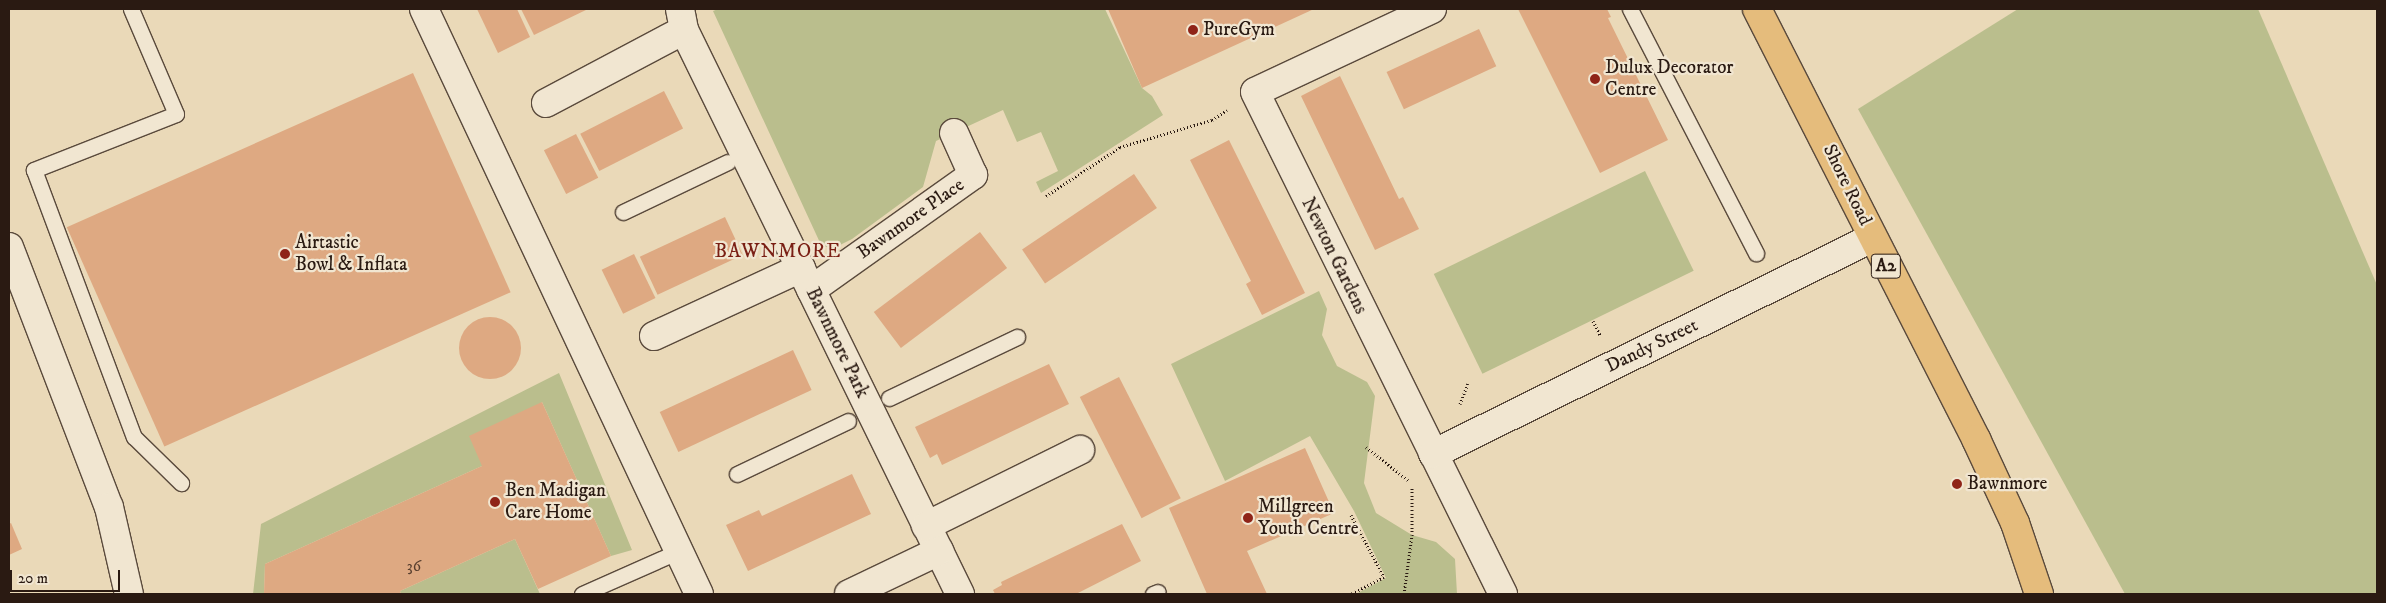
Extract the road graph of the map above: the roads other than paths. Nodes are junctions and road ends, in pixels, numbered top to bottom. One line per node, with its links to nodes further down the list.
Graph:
1 (131, 9): 22 (lane)
2 (424, 9): 26 (street)
3 (1432, 9): 20 (street, Newton Gardens)
4 (1630, 9): 13 (lane)
5 (1758, 9): 11 (main road, Shore Road / A2)
6 (682, 19): 7 (street); 14 (street, Bawnmore Park)
7 (546, 103)
8 (954, 133): 14 (street, Bawnmore Place)
9 (728, 162): 10 (lane)
10 (623, 212)
11 (1872, 238): 20 (street, Dandy Street); 23 (main road, Shore Road / A2)
12 (9, 247): 27 (street)
13 (1756, 253)
14 (806, 279): 15 (street); 24 (street, Bawnmore Park)
15 (654, 336)
16 (1017, 338): 17 (lane)
17 (890, 398)
18 (848, 421): 21 (lane)
19 (1080, 450): 24 (street)
20 (1432, 454): 32 (street, Newton Gardens)
21 (737, 474)
22 (181, 483)
23 (2015, 523): 33 (main road, Shore Road / A2); 34 (main road, Shore Road / A2)
24 (926, 526): 25 (street, Bawnmore Park)
25 (939, 551): 30 (street); 31 (street, Bawnmore Park)
26 (677, 552): 28 (lane); 29 (street)
27 (129, 594)
28 (582, 594)
29 (699, 594)
30 (849, 594)
31 (960, 594)
32 (1503, 594)
33 (2039, 594)
34 (2058, 594)

